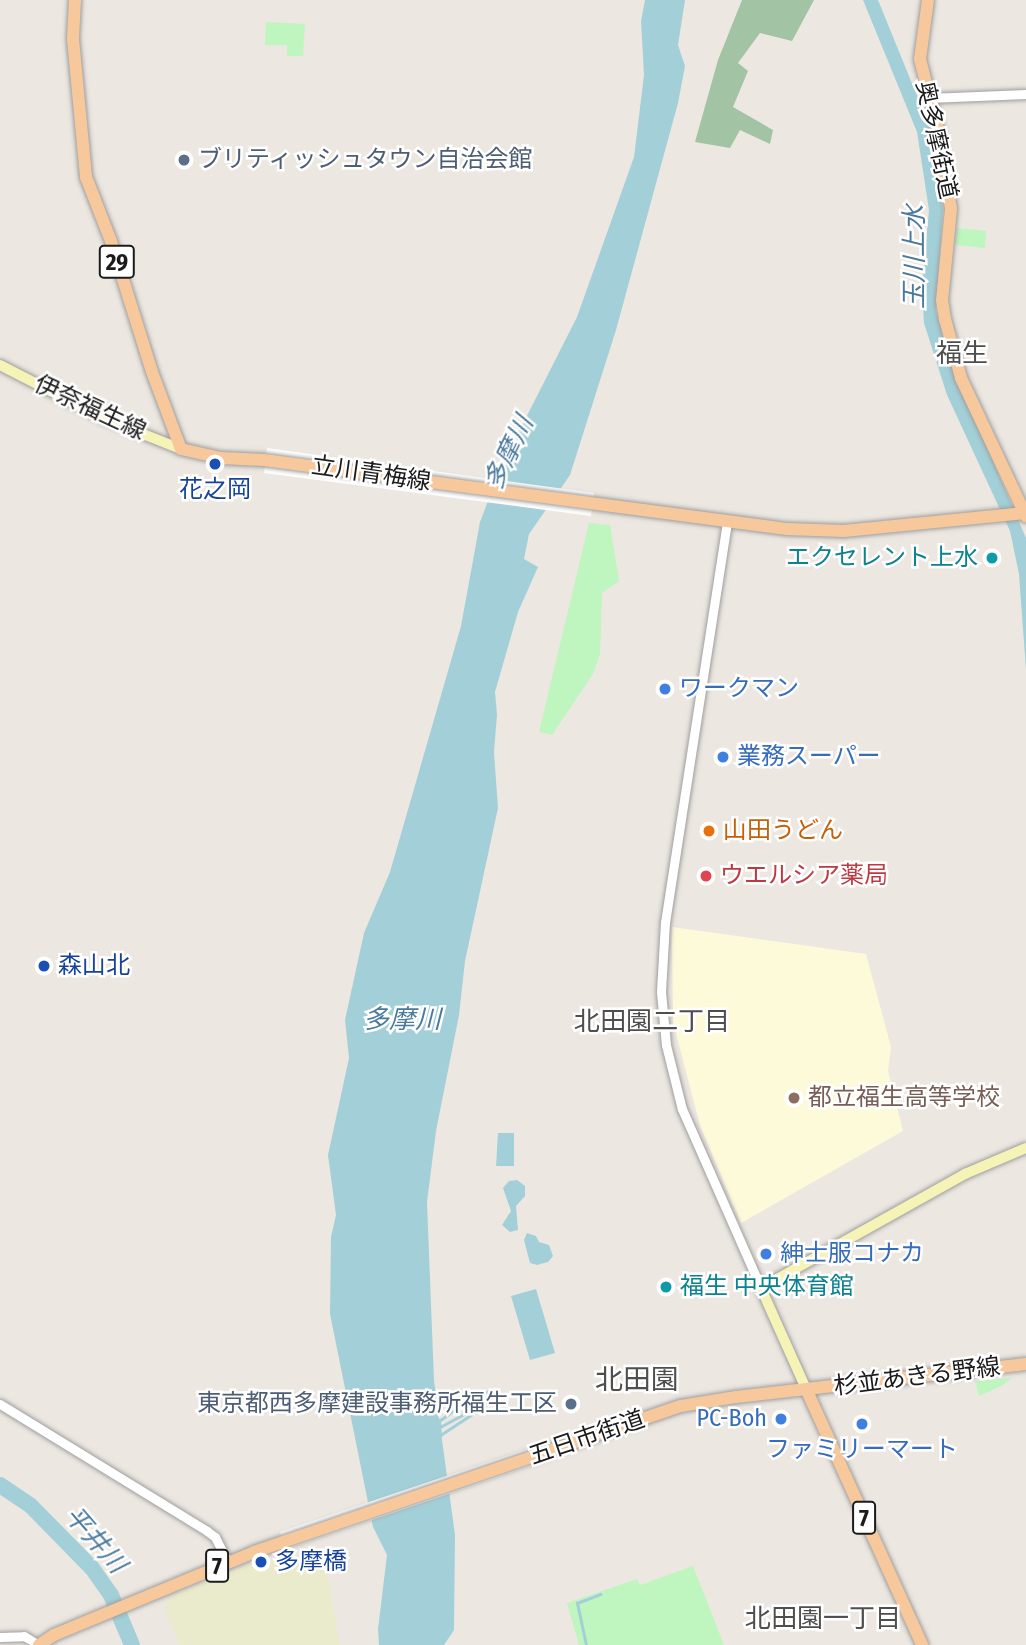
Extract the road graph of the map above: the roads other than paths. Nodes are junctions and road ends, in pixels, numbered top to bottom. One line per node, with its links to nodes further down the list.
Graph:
1 (75, 0): 6 (main road, 29)
2 (928, 0): 4 (main road, 奥多摩街道)
3 (1026, 93): 4 (street)
4 (928, 98): 7 (main road, 奥多摩街道)
5 (0, 365): 6 (main road, 伊奈福生線)
6 (181, 449): 8 (main road, 立川青梅線)
7 (1024, 514): 8 (main road, 立川青梅線)
8 (727, 522): 10 (street)
9 (1026, 1148): 10 (main road)
10 (761, 1288): 12 (main road)
11 (1026, 1364): 12 (main road, 杉並あきる野線 / 7)
12 (807, 1391): 14 (main road, 五日市街道 / 7); 17 (main road, 7)
13 (0, 1404): 14 (street)
14 (227, 1562): 16 (main road, 五日市街道 / 7)
15 (0, 1637): 16 (street)
16 (39, 1645)
17 (922, 1645)

